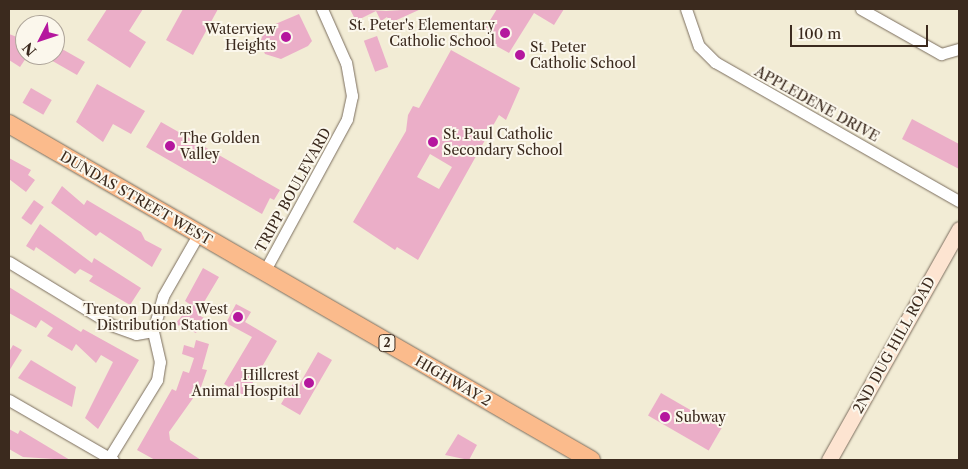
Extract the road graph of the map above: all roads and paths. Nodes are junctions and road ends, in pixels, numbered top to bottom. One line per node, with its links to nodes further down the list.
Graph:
1 (322, 9): 10 (street, TRIPP BOULEVARD)
2 (686, 9): 6 (street, APPLEDENE DRIVE)
3 (861, 9): 4 (street)
4 (959, 49)
5 (9, 124): 8 (main road, DUNDAS STREET WEST / 2)
6 (959, 201)
7 (959, 229): 15 (street, 2ND DUG HILL ROAD)
8 (198, 235): 10 (main road, DUNDAS STREET WEST / 2); 11 (street)
9 (9, 262): 11 (street)
10 (264, 272): 14 (main road, HIGHWAY 2 / 2)
11 (153, 330): 13 (street)
12 (9, 400): 13 (street)
13 (111, 459)
14 (590, 460)
15 (829, 460)

